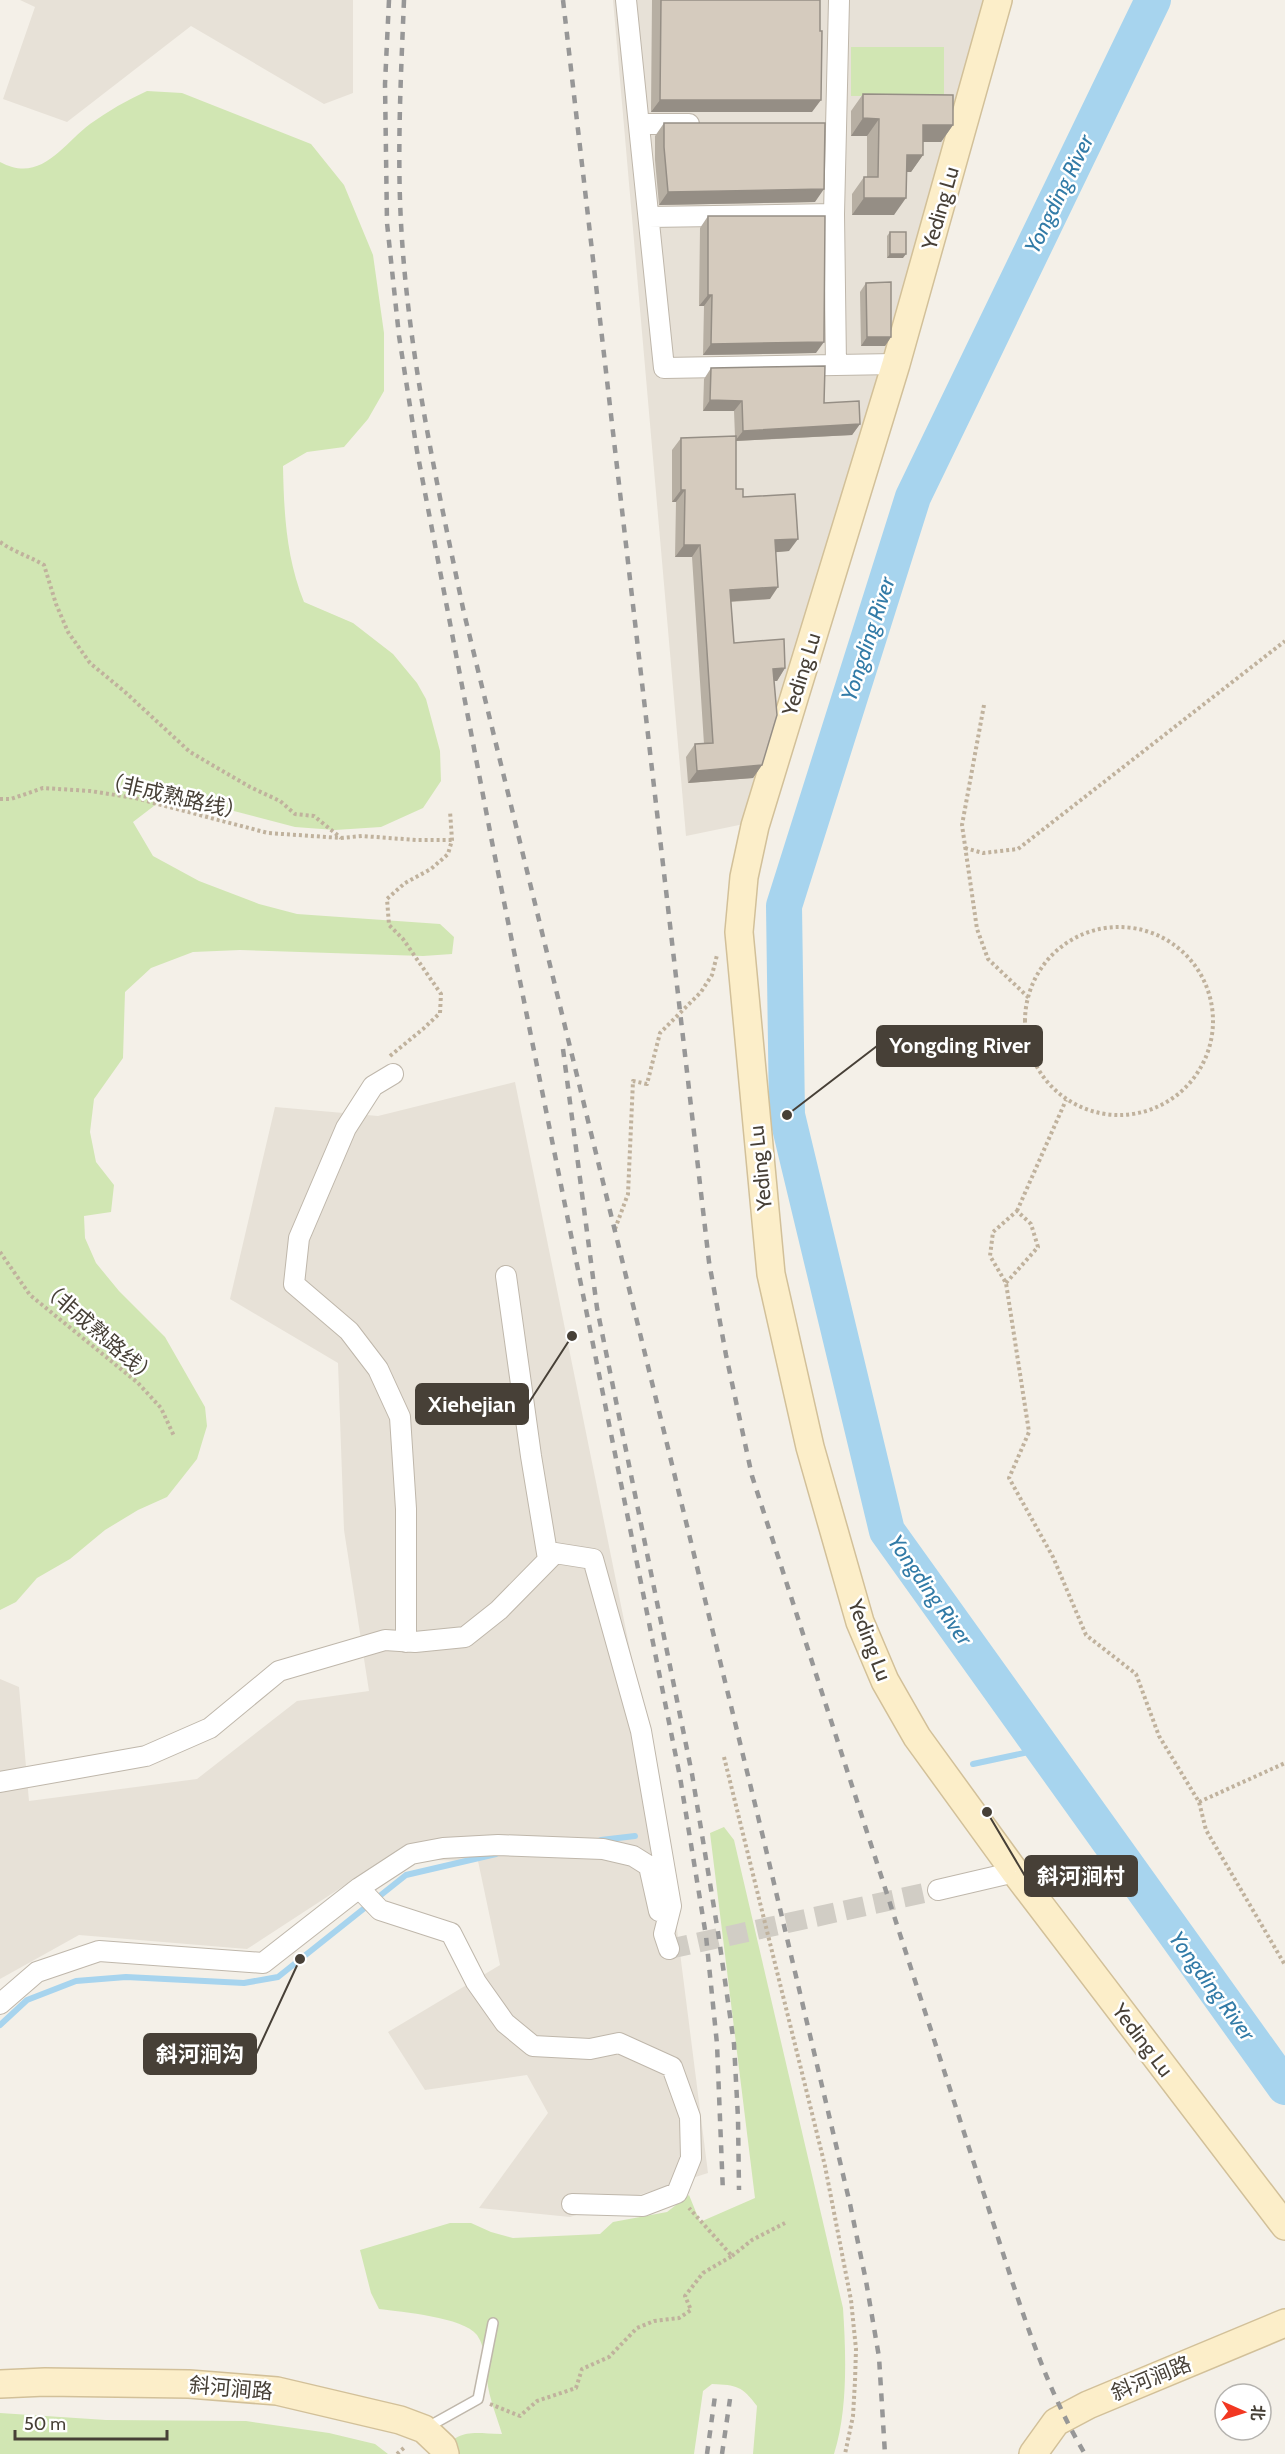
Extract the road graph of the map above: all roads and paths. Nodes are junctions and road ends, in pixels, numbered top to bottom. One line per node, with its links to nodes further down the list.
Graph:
1 (626, 0): 4 (street)
2 (839, 0): 7 (street)
3 (998, 0): 10 (main road, Yeding Lu)
4 (639, 124): 5 (street); 9 (street)
5 (708, 124)
6 (813, 124): 7 (street)
7 (836, 124): 8 (street)
8 (834, 214): 9 (street); 11 (street)
9 (649, 218): 11 (street)
10 (896, 364): 11 (street); 37 (main road, Yeding Lu)
11 (836, 365)
12 (0, 542): 17 (path, （非成熟路线）)
13 (1285, 641): 19 (path)
14 (984, 705): 19 (path)
15 (0, 799): 17 (path, （非成熟路线）)
16 (450, 811): 18 (path)
17 (341, 838): 18 (path, （非成熟路线）)
18 (452, 840): 23 (path)
19 (965, 848): 21 (path)
20 (719, 946): 26 (path)
21 (1029, 998): 24 (path); 24 (path)
22 (393, 1074): 23 (street)
23 (373, 1086): 32 (street)
24 (1066, 1100): 25 (path)
25 (1017, 1211): 29 (path); 29 (path)
26 (615, 1229)
27 (0, 1252): 30 (path, （非成熟路线）)
28 (506, 1276): 31 (street)
29 (1006, 1284): 36 (path)
30 (174, 1436)
31 (548, 1559): 32 (street); 39 (street)
32 (406, 1642): 35 (street)
33 (724, 1757): 53 (path)
34 (1285, 1763): 36 (path)
35 (0, 1782)
36 (1199, 1802): 40 (path)
37 (1015, 1872): 38 (street); 45 (main road, Yeding Lu)
38 (938, 1890)
39 (362, 1892): 41 (street); 42 (street)
40 (1285, 1965)
41 (0, 2004)
42 (658, 2200): 43 (street); 46 (path)
43 (572, 2204)
44 (785, 2223): 46 (path)
45 (1285, 2226)
46 (732, 2256): 50 (path)
47 (492, 2323): 50 (lane)
48 (1285, 2323): 54 (main road, 斜河涧路)
49 (0, 2384): 51 (main road, 斜河涧路)
50 (478, 2399): 51 (lane)
51 (424, 2430): 52 (main road, 斜河涧路)
52 (445, 2454)
53 (845, 2454)
54 (1033, 2454)

